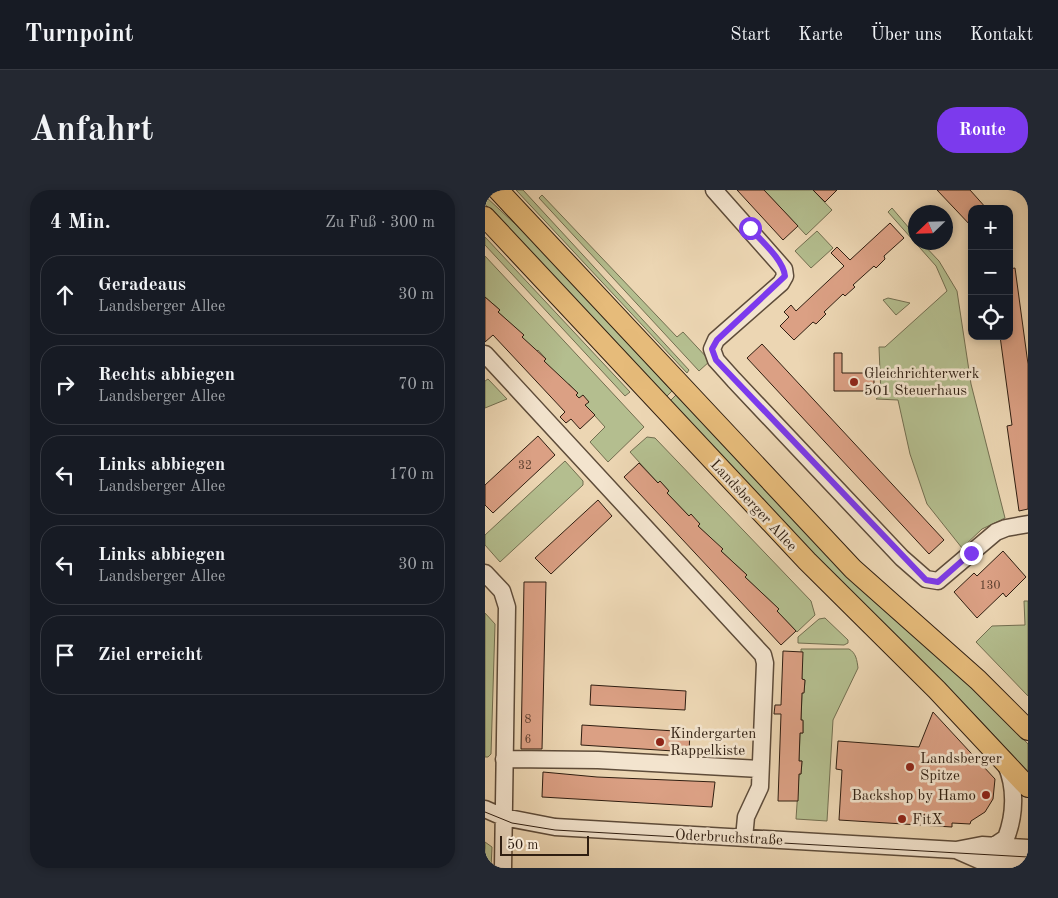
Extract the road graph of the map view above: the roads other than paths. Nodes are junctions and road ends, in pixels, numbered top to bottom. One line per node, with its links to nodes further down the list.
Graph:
1 (498, 190): 7 (main road, Landsberger Allee)
2 (714, 190): 5 (street)
3 (485, 217): 9 (main road, Landsberger Allee)
4 (485, 354): 10 (street)
5 (1028, 524)
6 (485, 573): 8 (street)
7 (1026, 727)
8 (504, 759): 10 (street); 13 (street)
9 (1004, 759): 11 (main road, Landsberger Allee); 15 (street)
10 (760, 769): 14 (street)
11 (1028, 787)
12 (485, 809): 13 (street, Oderbruchstraße)
13 (503, 817): 14 (street, Oderbruchstraße); 19 (street)
14 (744, 838): 17 (street, Oderbruchstraße)
15 (994, 846): 16 (street, Oderbruchstraße); 17 (street, Oderbruchstraße)
16 (1028, 848)
17 (956, 850): 18 (street, Oderbruchstraße)
18 (1028, 864)
19 (503, 868)

